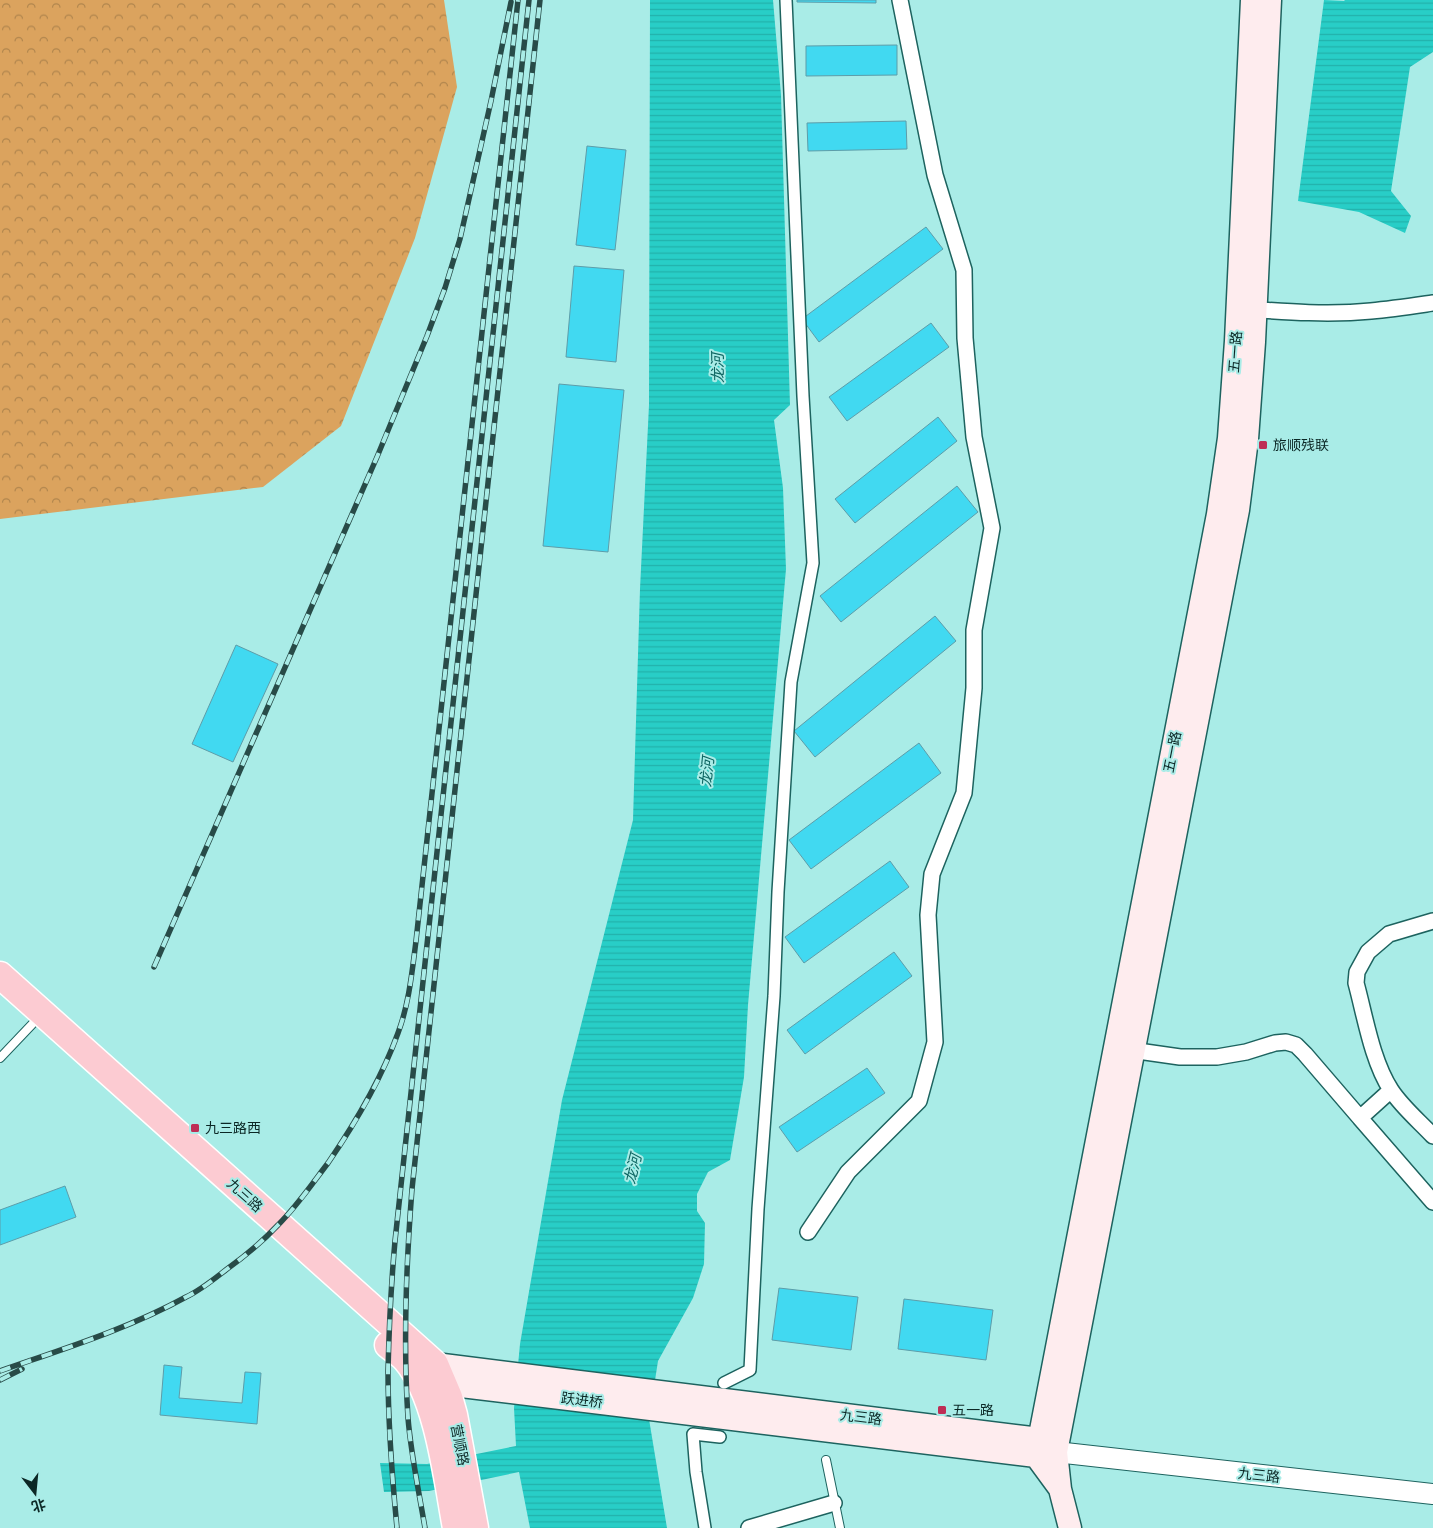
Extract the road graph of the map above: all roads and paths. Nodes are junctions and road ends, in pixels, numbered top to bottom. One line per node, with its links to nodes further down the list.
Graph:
1 (786, 0): 19 (street)
2 (900, 0): 17 (street)
3 (1252, 0): 6 (main road, 五一路)
4 (1270, 0): 6 (main road, 五一路)
5 (1433, 303): 6 (street)
6 (1246, 309): 11 (main road, 五一路)
7 (1430, 927): 13 (street)
8 (0, 975): 10 (highway, 九三路)
9 (0, 998): 10 (highway, 九三路)
10 (37, 1019): 12 (lane); 18 (highway, 九三路)
11 (1124, 1050): 14 (street); 22 (main road, 五一路)
12 (0, 1058)
13 (1391, 1090): 14 (street); 15 (street)
14 (1360, 1118): 16 (street)
15 (1433, 1136)
16 (1433, 1202)
17 (808, 1232)
18 (432, 1376): 20 (main road, 跃进桥); 24 (highway, 营顺路)
19 (724, 1383)
20 (660, 1401): 22 (main road, 九三路)
21 (720, 1437): 29 (street)
22 (1044, 1449): 25 (street, 九三路); 32 (main road)
23 (826, 1460): 26 (lane)
24 (458, 1488): 27 (highway, 营顺路); 28 (highway, 营顺路)
25 (1433, 1494)
26 (834, 1503): 30 (street); 31 (lane)
27 (456, 1528)
28 (475, 1528)
29 (705, 1528)
30 (749, 1528)
31 (840, 1528)
32 (1070, 1528)

